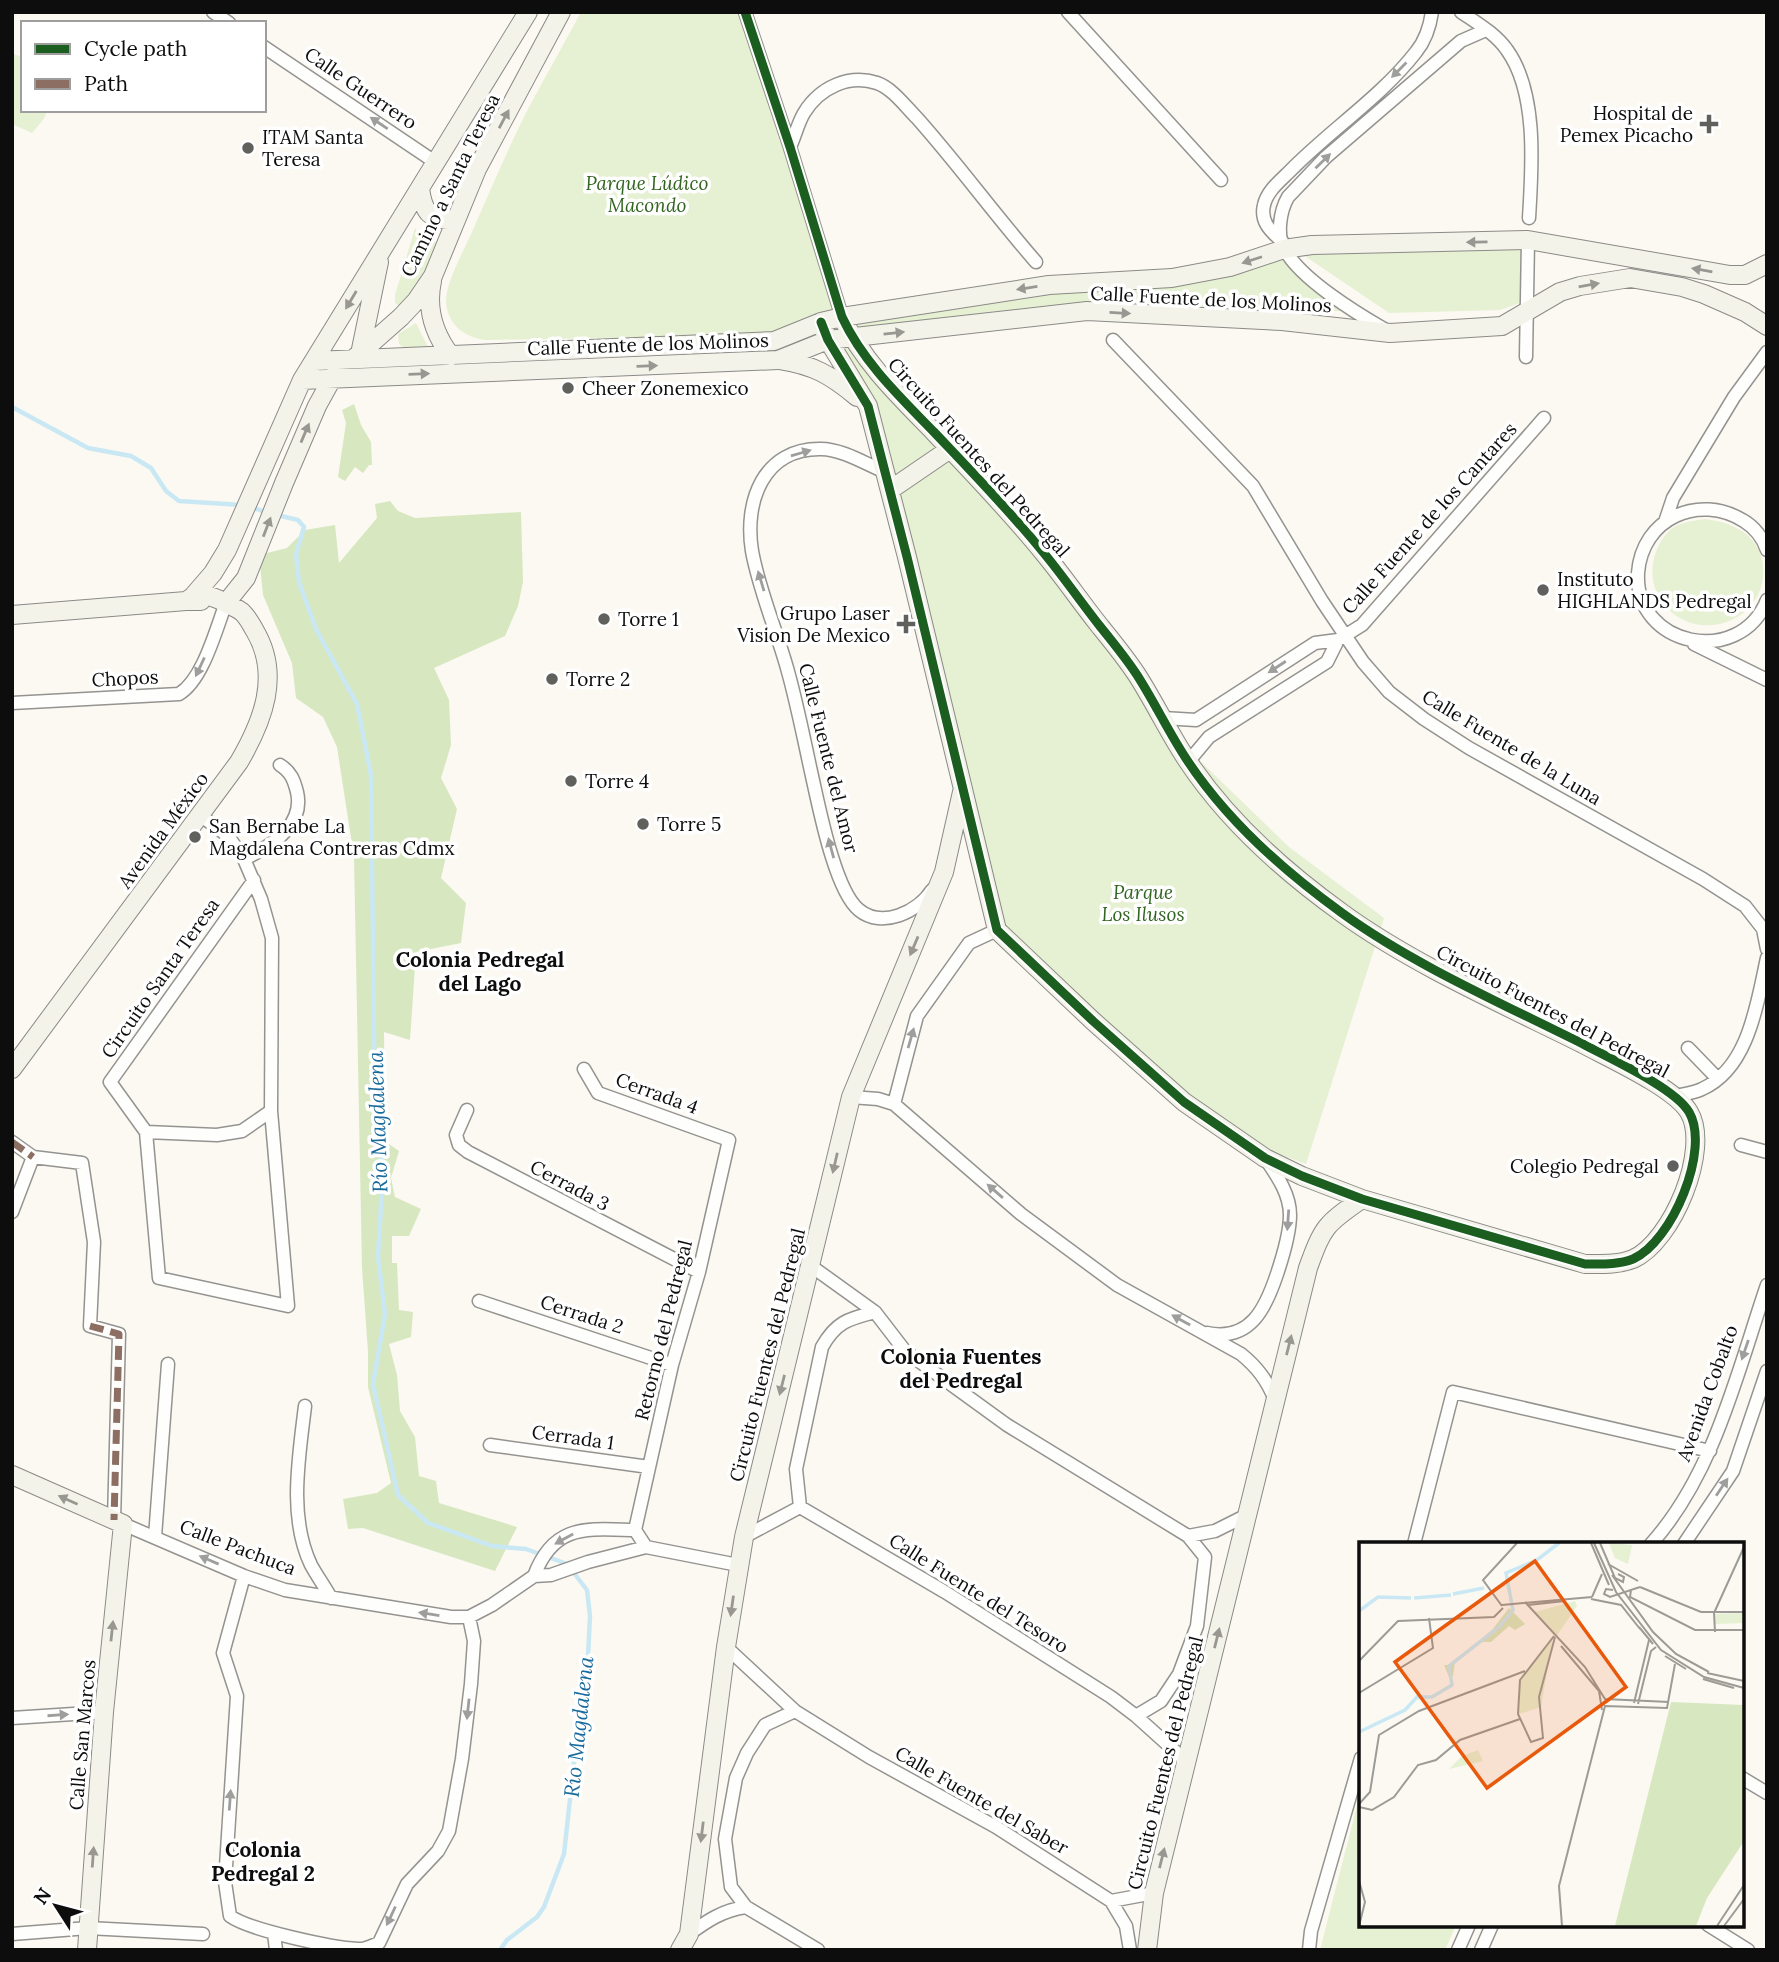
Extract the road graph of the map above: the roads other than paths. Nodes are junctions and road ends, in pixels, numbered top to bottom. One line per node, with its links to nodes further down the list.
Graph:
1 (528, 12): 12 (street, Camino a Santa Teresa)
2 (561, 12): 16 (street, Camino a Santa Teresa, one-way to 2)
3 (745, 12): 11 (street, Circuito Fuentes del Pedregal)
4 (1432, 12): 9 (street, one-way to 9)
5 (1461, 12): 7 (street)
6 (1074, 14): 13 (street)
7 (1486, 30): 10 (street); 15 (street)
8 (266, 48): 12 (street, Calle Guerrero, one-way to 8)
9 (1365, 103): 10 (street); 18 (street)
10 (1376, 115): 18 (street, one-way to 10)
11 (790, 147): 20 (street); 25 (street, Circuito Fuentes del Pedregal)
12 (436, 162): 14 (street, Camino a Santa Teresa)
13 (1221, 180)
14 (420, 188): 16 (street); 19 (street, Camino a Santa Teresa)
15 (1529, 218)
16 (456, 219): 22 (street, Camino a Santa Teresa)
17 (1528, 240): 18 (street, Calle Fuente de los Molinos, one-way to 18); 21 (street, Calle Fuente de los Molinos, one-way to 17); 23 (street)
18 (1283, 245): 25 (street, Calle Fuente de los Molinos, one-way to 25); 28 (street)
19 (382, 248): 35 (street, Camino a Santa Teresa, one-way to 35); 38 (street)
20 (1036, 262)
21 (1767, 264)
22 (433, 276): 24 (street, Camino a Santa Teresa); 33 (street)
23 (1528, 313): 27 (street, Calle Fuente de los Molinos, one-way to 27); 28 (street, Calle Fuente de los Molinos); 34 (street)
24 (401, 317): 38 (street, Camino a Santa Teresa); 39 (street)
25 (842, 317): 26 (street, Calle Fuente de los Molinos); 29 (street, Circuito Fuentes del Pedregal)
26 (821, 322): 30 (street, Circuito Fuentes del Pedregal); 33 (street, Calle Fuente de los Molinos)
27 (1767, 326)
28 (1390, 332): 29 (street, Calle Fuente de los Molinos, one-way to 28)
29 (852, 338): 30 (street, Calle Fuente de los Molinos); 37 (street, Circuito Fuentes del Pedregal)
30 (828, 340): 36 (street, Calle Fuente de los Molinos); 40 (street, Circuito Fuentes del Pedregal)
31 (1112, 341): 55 (street, Calle Fuente de la Luna)
32 (1767, 352): 48 (street)
33 (451, 356): 39 (street, Calle Fuente de los Molinos)
34 (1526, 357)
35 (314, 360): 38 (street, Calle Fuente de los Molinos); 42 (street, Camino a Santa Teresa)
36 (778, 360): 39 (street, Calle Fuente de los Molinos, one-way to 36); 43 (street)
37 (869, 361): 40 (street); 45 (street, Circuito Fuentes del Pedregal)
38 (357, 362): 39 (street, Calle Fuente de los Molinos); 41 (street, Calle Fuente de los Molinos)
39 (387, 367)
40 (846, 371): 43 (street, Circuito Fuentes del Pedregal)
41 (333, 377): 42 (street, Calle Fuente de los Molinos); 53 (street, one-way to 41)
42 (302, 380): 49 (street, Camino a Santa Teresa)
43 (868, 406): 46 (street, Circuito Fuentes del Pedregal)
44 (1544, 418): 55 (street, Calle Fuente de los Cantares)
45 (950, 449): 47 (street); 59 (street, Circuito Fuentes del Pedregal)
46 (885, 472): 47 (street, Circuito Fuentes del Pedregal); 65 (street, Calle Fuente del Amor, one-way to 46)
47 (890, 490): 62 (street, Circuito Fuentes del Pedregal)
48 (1665, 522): 50 (street); 56 (street)
49 (227, 550): 51 (street, Camino a Santa Teresa); 53 (street, Camino a Santa Teresa)
50 (1767, 550)
51 (190, 598): 53 (street); 54 (street)
52 (1767, 600): 56 (street)
53 (226, 603): 58 (street, Chopos, one-way to 58); 63 (street, Avenida México)
54 (12, 615)
55 (1341, 638): 59 (street, Calle Fuente de los Cantares, one-way to 59); 60 (street, Calle Fuente de los Cantares); 68 (street, Calle Fuente de la Luna)
56 (1681, 638): 57 (street)
57 (1767, 680)
58 (12, 703)
59 (1163, 718): 60 (street, Circuito Fuentes del Pedregal)
60 (1188, 762): 75 (street, Circuito Fuentes del Pedregal)
61 (280, 765): 64 (street)
62 (963, 788): 65 (street, Circuito Fuentes del Pedregal); 67 (street, Circuito Fuentes del Pedregal)
63 (200, 815): 64 (street); 71 (street, Avenida México)
64 (244, 859): 66 (street)
65 (944, 872): 74 (street, Circuito Fuentes del Pedregal, one-way to 74)
66 (254, 880): 78 (street); 79 (street, Circuito Santa Teresa)
67 (996, 930): 76 (street, one-way to 67); 85 (street, Circuito Fuentes del Pedregal)
68 (1767, 949)
69 (1767, 958): 73 (street)
70 (1688, 1048): 73 (street)
71 (12, 1069)
72 (584, 1069): 80 (street, Cerrada 4)
73 (1718, 1079): 75 (street)
74 (851, 1097): 76 (street); 88 (street, Circuito Fuentes del Pedregal, one-way to 88)
75 (1675, 1097): 86 (street, Circuito Fuentes del Pedregal)
76 (894, 1104): 93 (street, one-way to 76)
77 (467, 1110): 89 (street, Cerrada 3)
78 (271, 1111): 79 (street); 79 (street)
79 (146, 1132)
80 (729, 1140): 89 (street, Retorno del Pedregal)
81 (12, 1142): 84 (street)
82 (1741, 1145): 83 (street)
83 (1767, 1152)
84 (33, 1157): 87 (street); 105 (street)
85 (1265, 1158): 86 (street, Circuito Fuentes del Pedregal); 93 (street, one-way to 93)
86 (1362, 1199): 97 (street, Circuito Fuentes del Pedregal, one-way to 86)
87 (12, 1212)
88 (811, 1266): 92 (street); 108 (street, Circuito Fuentes del Pedregal, one-way to 108)
89 (699, 1272): 95 (street, Retorno del Pedregal)
90 (1767, 1285): 100 (street, Avenida Cobalto, one-way to 100)
91 (479, 1301): 95 (street, Cerrada 2)
92 (875, 1312): 103 (street); 107 (street)
93 (1203, 1332): 97 (street)
94 (168, 1364): 109 (street)
95 (672, 1365): 101 (street, Retorno del Pedregal)
96 (1767, 1371): 112 (street, one-way to 96)
97 (1275, 1401): 104 (street, Circuito Fuentes del Pedregal)
98 (305, 1406): 117 (street)
99 (490, 1445): 101 (street, Cerrada 1)
100 (1710, 1451): 110 (street); 111 (street, Avenida Cobalto)
101 (649, 1467): 106 (street, Retorno del Pedregal)
102 (12, 1475): 105 (street, Calle Pachuca, one-way to 102)
103 (800, 1507): 108 (street); 122 (street, Calle Fuente del Tesoro)
104 (1247, 1515): 107 (street); 124 (street, Circuito Fuentes del Pedregal, one-way to 104)
105 (119, 1522): 109 (street, Calle Pachuca); 121 (street, Calle San Marcos, one-way to 105)
106 (635, 1530): 113 (street); 116 (street, one-way to 116)
107 (1188, 1536): 122 (street)
108 (744, 1537): 114 (street, Circuito Fuentes del Pedregal)
109 (155, 1538): 115 (street, Calle Pachuca, one-way to 109)
110 (1414, 1542)
111 (1653, 1542)
112 (1685, 1542)
113 (646, 1547): 114 (street); 116 (street)
114 (738, 1565): 119 (street, Circuito Fuentes del Pedregal, one-way to 119)
115 (244, 1576): 117 (street, Calle Pachuca); 135 (street, one-way to 115)
116 (534, 1576): 118 (street)
117 (331, 1598): 118 (street, Calle Pachuca, one-way to 117)
118 (469, 1617): 135 (street, one-way to 135)
119 (726, 1647): 120 (street, Calle Fuente del Saber); 138 (street, Circuito Fuentes del Pedregal, one-way to 138)
120 (795, 1711): 129 (street, Calle Fuente del Saber); 130 (street)
121 (104, 1712): 123 (street, one-way to 121); 134 (street, Calle San Marcos, one-way to 121)
122 (1136, 1716): 124 (street, Calle Fuente del Tesoro)
123 (12, 1718)
124 (1186, 1761): 128 (street, Circuito Fuentes del Pedregal, one-way to 124)
125 (1359, 1775): 144 (street)
126 (1744, 1779): 127 (street)
127 (1767, 1793)
128 (1153, 1893): 129 (street); 143 (street, Circuito Fuentes del Pedregal)
129 (1111, 1901): 142 (street)
130 (746, 1908): 138 (street); 141 (street)
131 (1468, 1927): 145 (street)
132 (1491, 1927): 146 (street)
133 (1711, 1927): 147 (street)
134 (88, 1928): 136 (street); 137 (street); 139 (street, Calle San Marcos)
135 (274, 1933): 140 (street)
136 (12, 1934)
137 (203, 1934)
138 (685, 1942)
139 (87, 1950)
140 (276, 1950)
141 (818, 1950)
142 (1130, 1950)
143 (1147, 1950)
144 (1309, 1950)
145 (1458, 1950)
146 (1481, 1950)
147 (1748, 1950)

